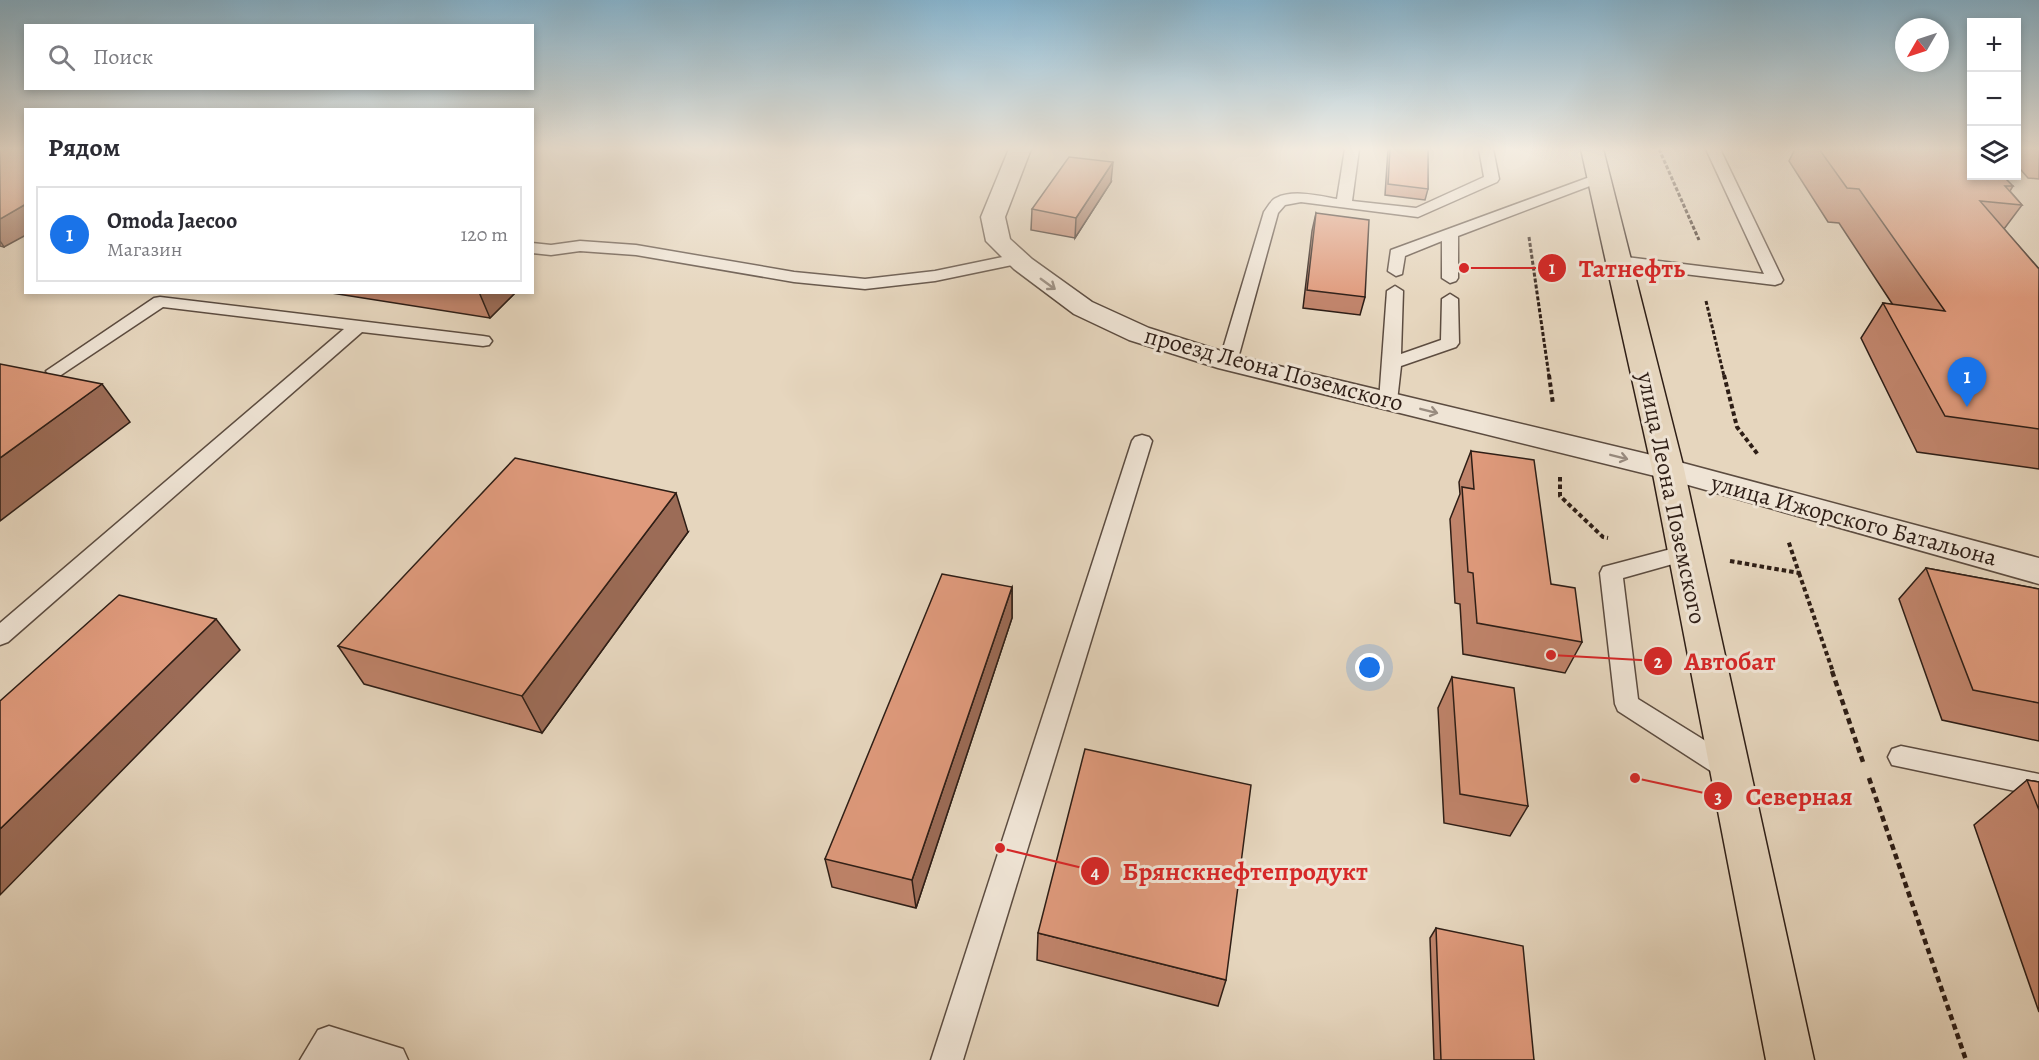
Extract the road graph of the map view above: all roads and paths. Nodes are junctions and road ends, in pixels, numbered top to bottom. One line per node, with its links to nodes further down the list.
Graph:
1 (1001, 198): 12 (street, проезд Леона Поземского)
2 (1298, 198): 20 (lane)
3 (1304, 198): 9 (lane)
4 (1345, 198): 9 (lane)
5 (1450, 198): 9 (lane)
6 (1544, 198): 10 (lane)
7 (1603, 198): 13 (main road, улица Леона Поземского)
8 (1736, 198): 13 (lane)
9 (1344, 204)
10 (1450, 234): 14 (lane); 15 (lane)
11 (534, 248): 12 (lane)
12 (1017, 259): 20 (street, проезд Леона Поземского, one-way to 20)
13 (1618, 261): 25 (main road, улица Леона Поземского)
14 (1396, 271)
15 (1450, 278)
16 (1395, 291): 21 (lane)
17 (1450, 298): 21 (lane)
18 (358, 326): 19 (lane); 22 (lane); 29 (lane)
19 (483, 341)
20 (1228, 362): 23 (street, проезд Леона Поземского)
21 (1392, 363): 23 (lane)
22 (55, 371)
23 (1388, 401): 25 (street, проезд Леона Поземского, one-way to 25)
24 (1142, 441): 35 (lane)
25 (1668, 469): 26 (main road, улица Леона Поземского); 27 (street, улица Ижорского Батальона)
26 (1686, 553): 31 (main road, улица Леона Поземского); 31 (lane)
27 (2039, 572)
28 (1798, 573): 37 (path)
29 (0, 636)
30 (1901, 757): 32 (lane)
31 (1730, 769): 36 (main road, улица Леона Поземского)
32 (2039, 785)
33 (315, 1060): 34 (lane)
34 (392, 1060)
35 (947, 1060)
36 (1790, 1060)
37 (1966, 1060)

